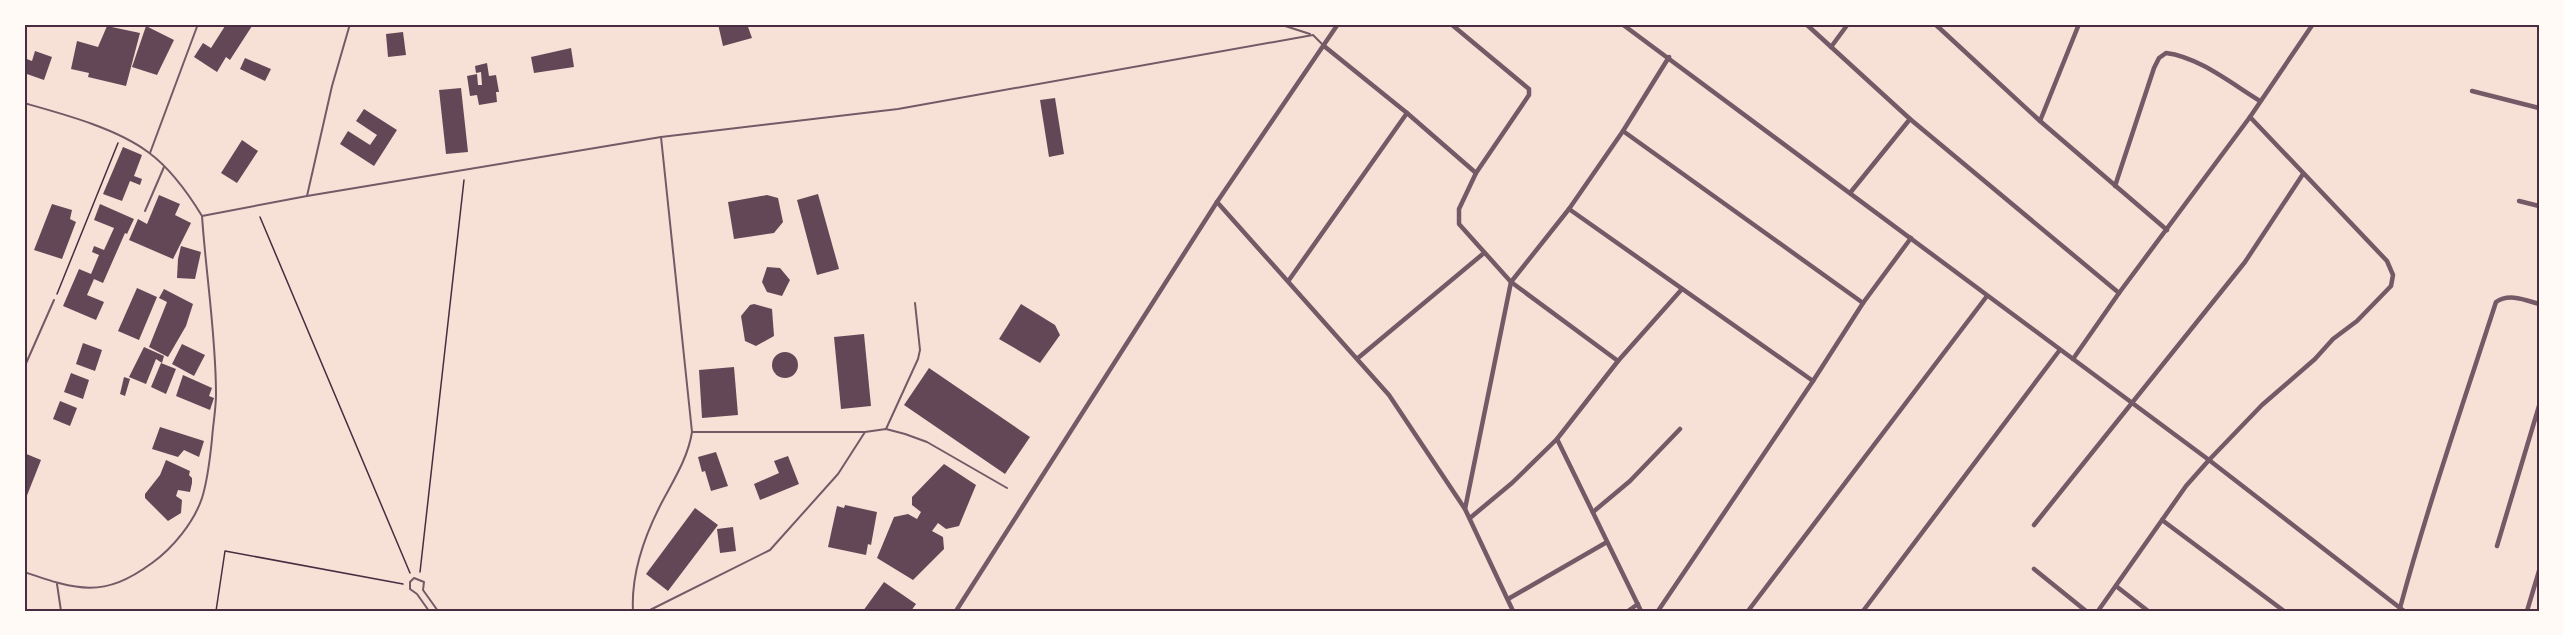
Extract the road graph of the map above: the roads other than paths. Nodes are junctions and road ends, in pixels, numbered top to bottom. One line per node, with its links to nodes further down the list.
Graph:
1 (198, 24): 27 (lane)
2 (350, 24): 33 (lane)
3 (1279, 24): 13 (lane)
4 (1338, 24): 14 (street)
5 (1451, 24): 29 (street)
6 (1622, 24): 16 (street)
7 (1806, 24): 15 (street)
8 (1848, 24): 15 (street)
9 (1935, 24): 12 (street)
10 (2079, 24): 24 (street)
11 (2313, 24): 18 (street)
12 (1942, 26): 24 (street)
13 (1312, 35): 14 (lane); 26 (lane)
14 (1324, 46): 21 (street); 35 (street)
15 (1831, 46): 23 (street)
16 (1669, 57): 25 (street); 32 (street)
17 (2472, 91): 20 (street)
18 (2260, 101): 22 (street); 31 (street)
19 (24, 103): 27 (lane)
20 (2539, 108)
21 (1407, 113): 29 (street); 43 (street)
22 (2250, 117): 30 (street); 40 (street)
23 (1910, 119): 32 (street); 46 (street)
24 (2040, 121): 31 (street)
25 (1623, 131): 37 (street); 50 (street)
26 (661, 137): 33 (lane); 62 (lane)
27 (150, 153): 28 (lane)
28 (164, 167): 38 (lane); 39 (lane)
29 (1476, 173): 42 (street)
30 (2303, 174): 58 (street); 65 (street)
31 (2115, 186): 40 (street)
32 (1850, 193): 41 (street)
33 (307, 196): 39 (lane)
34 (2520, 201): 36 (street)
35 (1217, 202): 43 (street); 87 (street)
36 (2539, 206)
37 (1569, 209): 44 (street); 45 (street)
38 (145, 211)
39 (202, 216): 77 (lane)
40 (2168, 230): 46 (street)
41 (1911, 238): 47 (street); 50 (street)
42 (1484, 254): 44 (street); 53 (street)
43 (1289, 280): 53 (street)
44 (1511, 282): 55 (street); 67 (street)
45 (1682, 289): 55 (street); 57 (street)
46 (2119, 293): 54 (street)
47 (1987, 296): 52 (street); 92 (street)
48 (54, 300): 56 (lane)
49 (915, 303): 60 (lane)
50 (1863, 303): 57 (street)
51 (2539, 304): 81 (street)
52 (2059, 351): 54 (street); 93 (street)
53 (1358, 358): 67 (street)
54 (2073, 359): 58 (street)
55 (1618, 361): 64 (street)
56 (24, 368)
57 (1813, 381): 91 (street)
58 (2130, 403): 65 (street); 71 (street)
59 (2539, 406): 73 (street)
60 (886, 429): 63 (lane); 66 (lane)
61 (1680, 429): 68 (street)
62 (692, 432): 63 (lane); 85 (lane)
63 (865, 432): 86 (lane)
64 (1557, 439): 68 (street); 69 (street)
65 (2209, 460): 70 (street); 81 (street)
66 (1007, 488)
67 (1465, 509): 69 (street)
68 (1593, 512): 72 (street)
69 (1470, 519): 79 (street)
70 (2162, 520): 78 (street); 97 (street)
71 (2034, 525)
72 (1607, 542): 79 (street); 80 (street)
73 (2497, 546)
74 (2034, 569): 94 (street)
75 (2539, 571): 98 (street)
76 (24, 572): 77 (lane)
77 (57, 584): 82 (lane)
78 (2116, 586): 95 (street); 96 (street)
79 (1508, 599): 88 (street)
80 (1638, 604): 89 (street); 90 (street)
81 (2402, 610)
82 (61, 611)
83 (429, 611): 84 (lane)
84 (438, 611)
85 (633, 611)
86 (648, 611)
87 (956, 611)
88 (1513, 611)
89 (1628, 611)
90 (1641, 611)
91 (1658, 611)
92 (1748, 611)
93 (1863, 611)
94 (2086, 611)
95 (2098, 611)
96 (2148, 611)
97 (2284, 611)
98 (2527, 611)

